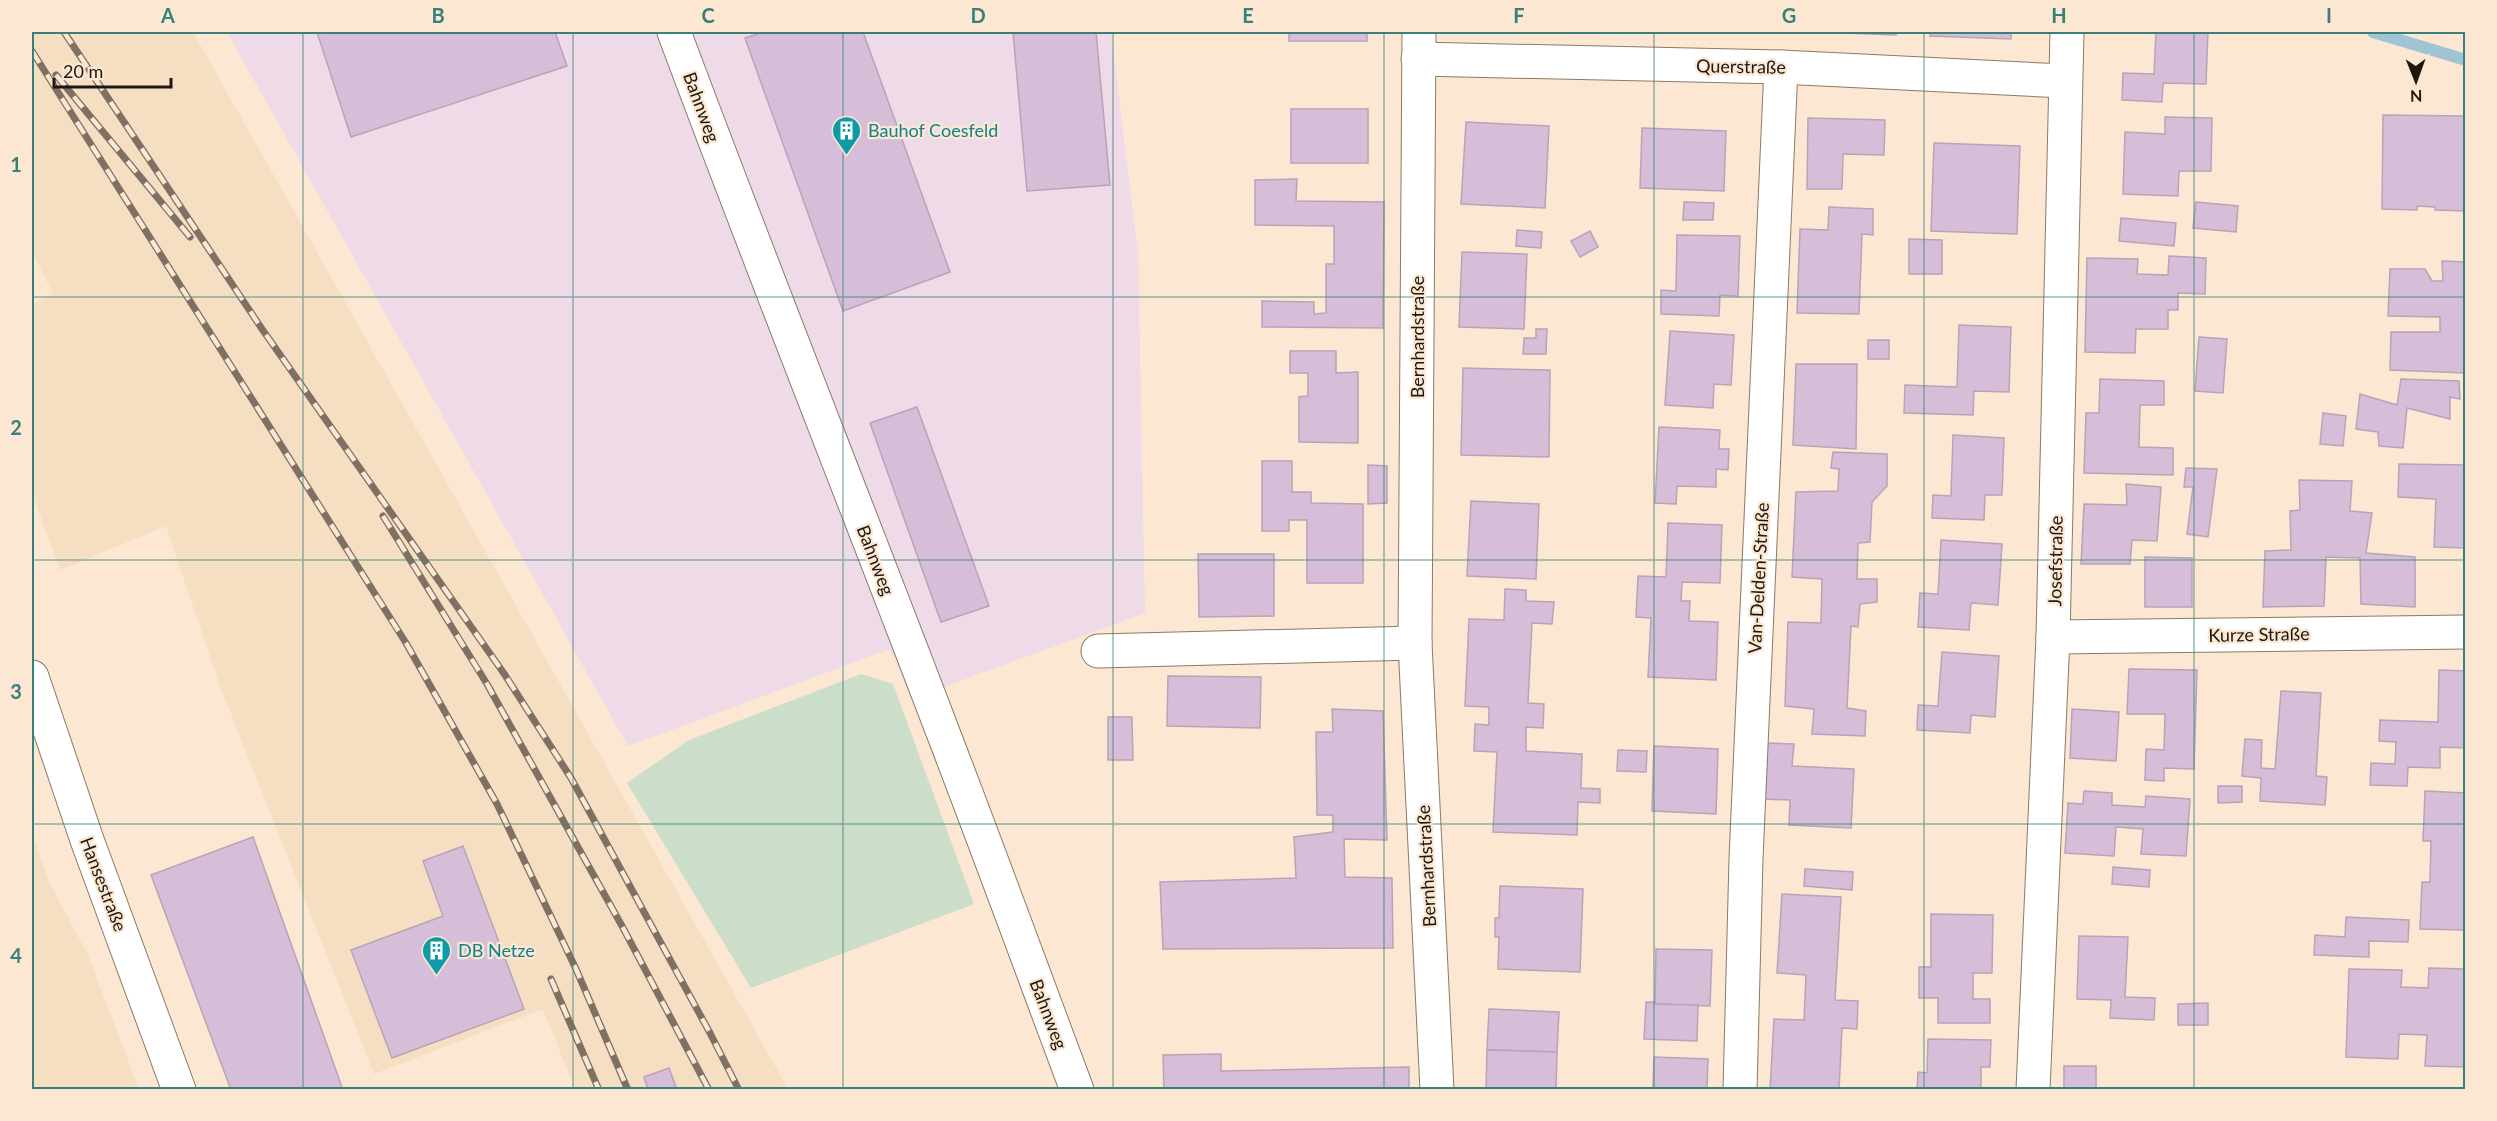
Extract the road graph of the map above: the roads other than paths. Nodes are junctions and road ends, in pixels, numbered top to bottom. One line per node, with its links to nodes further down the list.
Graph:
1 (674, 32): 12 (street, Bahnweg)
2 (2067, 32): 5 (street, Josefstraße)
3 (1419, 45): 4 (street, Querstraße); 8 (street, Bernhardstraße)
4 (1781, 67): 5 (street, Querstraße); 14 (street, Van-Delden-Straße)
5 (2064, 81): 7 (street, Josefstraße)
6 (2466, 632): 7 (street, Kurze Straße)
7 (2053, 637): 15 (street, Josefstraße)
8 (1415, 643): 9 (street); 13 (street, Bernhardstraße)
9 (1098, 651)
10 (32, 677): 11 (street, Hansestraße)
11 (179, 1089)
12 (1077, 1089)
13 (1437, 1089)
14 (1740, 1089)
15 (2033, 1089)

